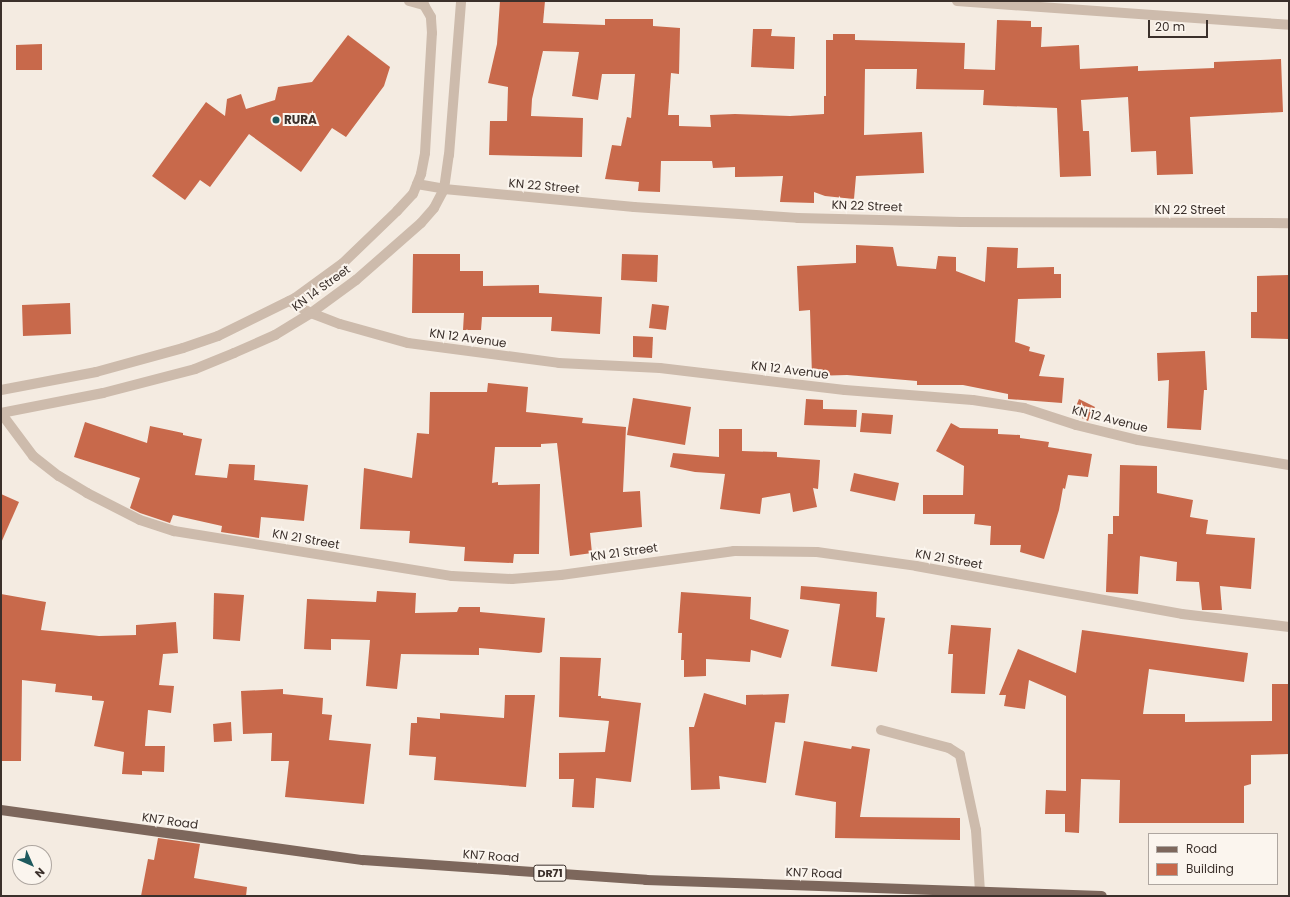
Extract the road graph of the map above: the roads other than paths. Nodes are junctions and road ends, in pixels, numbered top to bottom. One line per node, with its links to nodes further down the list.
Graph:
1 (409, 1): 4 (street)
2 (461, 1): 7 (street, KN 14 Street)
3 (957, 1): 5 (street)
4 (428, 3): 6 (street, KN 14 Street)
5 (1289, 25)
6 (417, 184): 7 (street, KN 22 Street); 9 (street, KN 14 Street)
7 (444, 189): 8 (street, KN 22 Street); 10 (street, KN 14 Street)
8 (1289, 223)
9 (289, 301): 10 (street, KN 12 Avenue); 11 (street, KN 14 Street)
10 (312, 313): 12 (street, KN 14 Street); 13 (street, KN 12 Avenue)
11 (1, 390)
12 (1, 413): 14 (street, KN 21 Street)
13 (1289, 466)
14 (1289, 627)
15 (881, 730): 17 (street)
16 (1, 810): 17 (main road, KN7 Road / DR71)
17 (980, 892): 18 (main road, KN7 Road / DR71)
18 (1102, 896)

